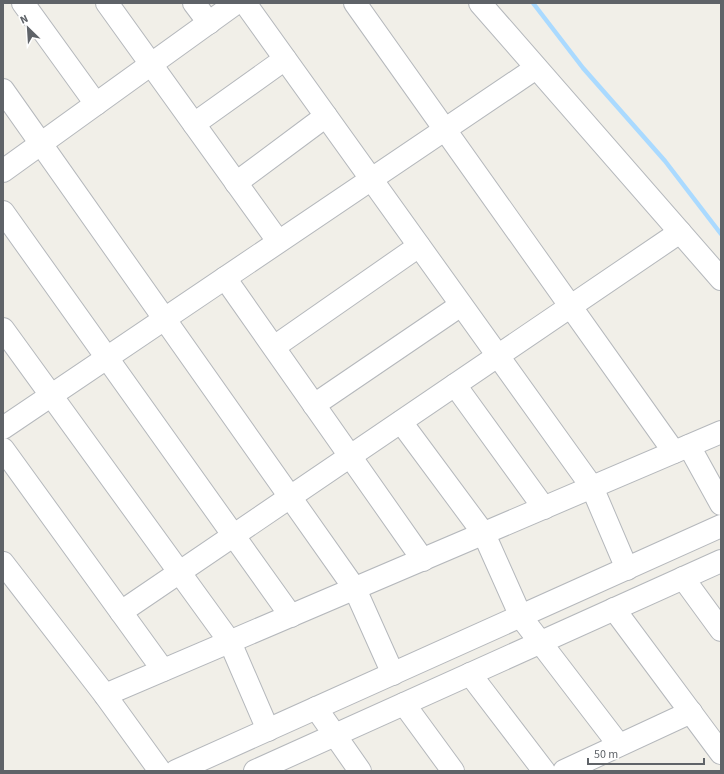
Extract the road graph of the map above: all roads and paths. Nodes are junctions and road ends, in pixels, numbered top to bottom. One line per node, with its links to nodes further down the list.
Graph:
1 (23, 3): 13 (street)
2 (107, 3): 10 (street)
3 (194, 3): 8 (street)
4 (236, 3): 8 (street)
5 (245, 3): 9 (street)
6 (355, 3): 16 (street)
7 (480, 3): 11 (street)
8 (209, 23): 10 (street)
9 (285, 59): 14 (street); 15 (street)
10 (151, 64): 13 (street); 15 (street)
11 (536, 68): 16 (street); 22 (street)
12 (3, 90): 17 (street)
13 (96, 104): 17 (street)
14 (326, 116): 19 (street); 20 (street)
15 (194, 124): 20 (street)
16 (444, 129): 19 (street); 28 (street)
17 (41, 144): 18 (street); 29 (street)
18 (3, 171)
19 (371, 179): 23 (street); 24 (street)
20 (236, 183): 23 (street)
21 (3, 212): 33 (street)
22 (680, 232): 26 (street); 28 (street)
23 (278, 241): 25 (street)
24 (419, 246): 27 (street); 31 (street)
25 (225, 278): 29 (street); 31 (street)
26 (721, 279)
27 (461, 305): 32 (street); 36 (street)
28 (570, 306): 32 (street); 41 (street)
29 (165, 319): 33 (street); 44 (street)
30 (3, 329): 35 (street)
31 (274, 347): 36 (street)
32 (498, 356): 34 (street); 43 (street)
33 (107, 358): 35 (street); 49 (street)
34 (455, 384): 37 (street); 46 (street)
35 (51, 396): 38 (street); 54 (street)
36 (314, 405): 42 (street)
37 (401, 422): 42 (street); 48 (street)
38 (3, 428)
39 (721, 432): 41 (street)
40 (3, 449): 58 (street)
41 (682, 449): 43 (street); 45 (street)
42 (350, 456): 44 (street); 50 (street)
43 (592, 488): 46 (street); 53 (street)
44 (290, 497): 49 (street); 56 (street)
45 (721, 504)
46 (544, 508): 48 (street)
47 (721, 526): 53 (street)
48 (484, 534): 50 (street); 60 (street)
49 (233, 535): 54 (street); 59 (street)
50 (423, 560): 56 (street)
51 (721, 561): 55 (street)
52 (3, 563): 67 (street)
53 (627, 569): 60 (street)
54 (179, 572): 58 (street); 62 (street)
55 (683, 578): 57 (street); 61 (street)
56 (355, 589): 59 (street); 65 (street)
57 (614, 609): 63 (street); 70 (street)
58 (121, 612): 64 (street)
59 (291, 616): 62 (street)
60 (521, 617): 63 (street); 65 (street)
61 (721, 630)
62 (230, 642): 64 (street); 71 (street)
63 (540, 642): 66 (street); 73 (street)
64 (163, 670): 67 (street)
65 (393, 674): 69 (street)
66 (470, 674): 68 (street); 80 (street)
67 (105, 695): 76 (street)
68 (404, 704): 72 (street); 79 (street)
69 (316, 708): 71 (street); 72 (street)
70 (691, 712): 73 (street); 74 (street)
71 (268, 730): 77 (street)
72 (334, 736): 75 (street); 78 (street)
73 (619, 745): 81 (street)
74 (721, 753)
75 (262, 770)
76 (160, 771)
77 (176, 771)
78 (360, 771)
79 (453, 771)
80 (544, 771)
81 (564, 771)

